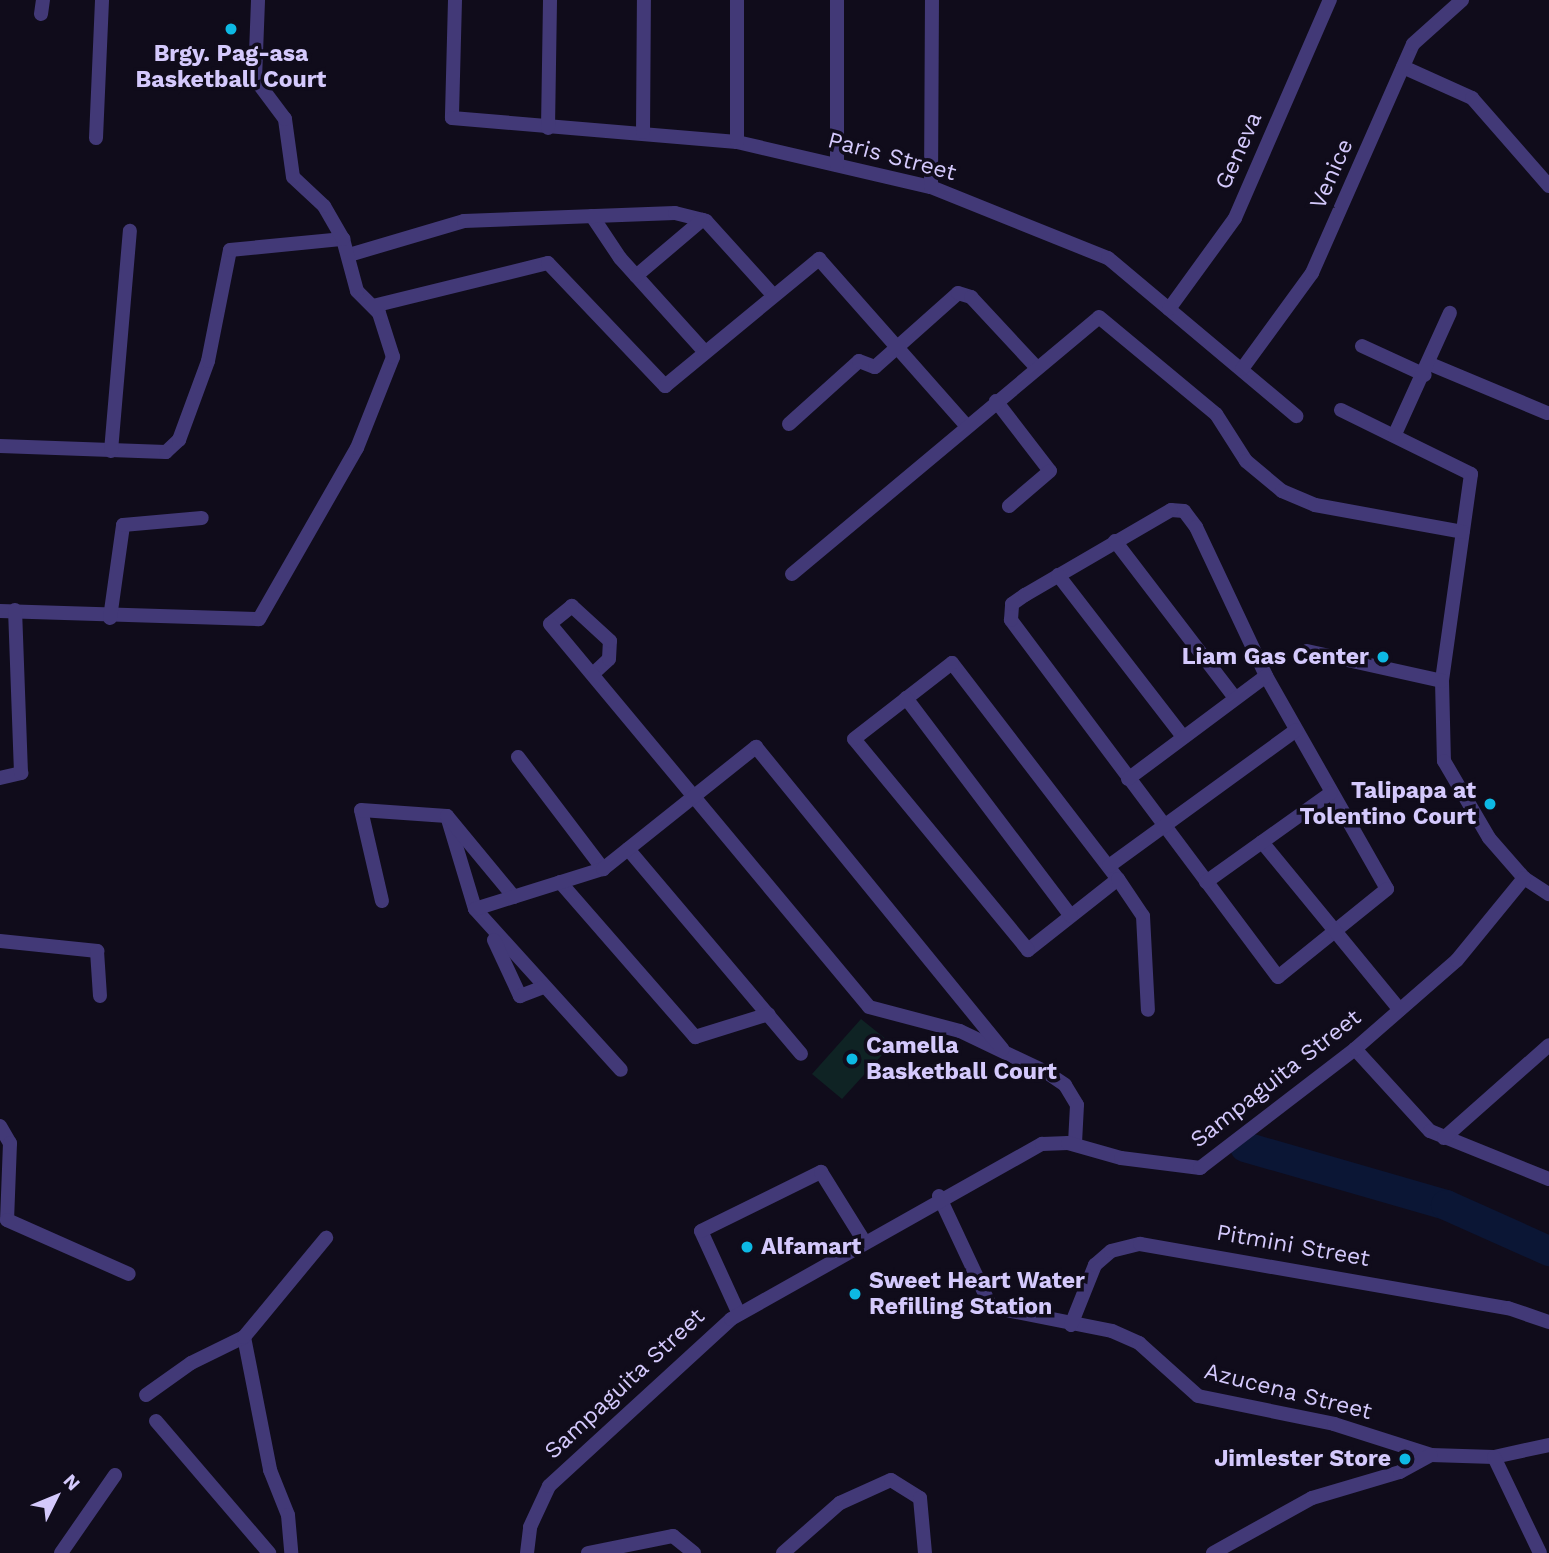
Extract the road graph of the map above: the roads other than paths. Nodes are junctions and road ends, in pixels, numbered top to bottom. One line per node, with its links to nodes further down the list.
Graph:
1 (102, 0): 14 (street)
2 (258, 0): 22 (street)
3 (455, 0): 12 (street, Paris Street)
4 (550, 0): 12 (street)
5 (644, 0): 13 (street)
6 (737, 0): 15 (street)
7 (837, 0): 16 (street)
8 (932, 0): 18 (street)
9 (1330, 0): 27 (street, Geneva)
10 (1462, 0): 11 (street, Venice)
11 (1403, 67): 17 (street); 33 (street, Venice)
12 (548, 128): 13 (street, Paris Street)
13 (643, 132): 15 (street, Paris Street)
14 (96, 138)
15 (737, 142): 16 (street, Paris Street)
16 (837, 165): 18 (street, Paris Street)
17 (1549, 186)
18 (931, 187): 27 (street, Paris Street)
19 (592, 216): 20 (street); 23 (street); 24 (street)
20 (702, 219): 24 (street); 25 (street)
21 (130, 231): 43 (street)
22 (343, 239): 23 (street); 43 (street)
23 (349, 255): 26 (street)
24 (636, 276): 31 (street)
25 (773, 295): 29 (street); 31 (street)
26 (373, 306): 31 (street); 51 (street)
27 (1169, 309): 33 (street, Paris Street)
28 (1450, 313): 34 (street)
29 (897, 345): 32 (street); 39 (street); 40 (street)
30 (1362, 346): 34 (street)
31 (705, 352)
32 (1036, 367): 35 (street); 46 (street)
33 (1242, 369): 38 (street, Paris Street)
34 (1427, 370): 37 (street); 41 (street)
35 (996, 401): 40 (street); 44 (street)
36 (1341, 410): 41 (street)
37 (1547, 413)
38 (1296, 416)
39 (789, 424)
40 (967, 426): 48 (street)
41 (1395, 434): 46 (street)
42 (0, 446): 43 (street)
43 (111, 450)
44 (1009, 506)
45 (202, 518): 51 (street)
46 (1463, 532): 55 (street)
47 (1115, 541): 49 (street); 54 (street); 57 (street)
48 (792, 574)
49 (1058, 575): 59 (street); 62 (street)
50 (7, 611): 51 (street); 61 (street)
51 (110, 618)
52 (1307, 651): 55 (street)
53 (595, 672): 53 (street); 64 (street)
54 (1266, 676): 57 (street); 58 (street)
55 (1442, 681): 71 (street)
56 (906, 698): 69 (street); 79 (street); 79 (street)
57 (1235, 698): 59 (street)
58 (1296, 730): 63 (street); 66 (street)
59 (1184, 737): 62 (street)
60 (518, 757): 70 (street)
61 (0, 778)
62 (1128, 779): 66 (street)
63 (1331, 793): 67 (street); 81 (street)
64 (691, 797): 68 (street); 90 (street); 90 (street)
65 (447, 816): 76 (street); 77 (street); 78 (street)
66 (1164, 829): 69 (street); 74 (street)
67 (1262, 842): 74 (street); 81 (street)
68 (628, 849): 70 (street); 87 (street)
69 (1110, 866): 72 (street)
70 (603, 869): 73 (street)
71 (1524, 878): 75 (street); 86 (street, Sampaguita Street)
72 (1118, 879): 79 (street); 85 (street)
73 (560, 882): 76 (street); 87 (street)
74 (1206, 882): 81 (street)
75 (1549, 894)
76 (514, 897): 78 (street)
77 (382, 901)
78 (475, 909): 80 (street)
79 (1071, 916)
80 (488, 926): 83 (street); 83 (street)
81 (1335, 932): 86 (street)
82 (0, 942): 84 (street)
83 (544, 987): 92 (street)
84 (100, 996)
85 (1147, 1010)
86 (1400, 1010): 89 (street, Sampaguita Street)
87 (769, 1014): 91 (street)
88 (1549, 1045): 94 (street)
89 (1355, 1049): 94 (street); 95 (street, Sampaguita Street)
90 (1004, 1053): 95 (street)
91 (801, 1054)
92 (621, 1070)
93 (0, 1126): 98 (street)
94 (1444, 1138): 96 (street)
95 (1075, 1144): 97 (street, Sampaguita Street)
96 (1549, 1179)
97 (939, 1196): 100 (street, Sampaguita Street); 104 (street, Azucena Street)
98 (4, 1219): 101 (street)
99 (326, 1238): 105 (street)
100 (864, 1241): 102 (street, Sampaguita Street); 102 (street)
101 (129, 1274)
102 (739, 1314): 115 (street, Sampaguita Street)
103 (1549, 1322): 104 (street, Pitmini Street)
104 (1071, 1325): 109 (street, Azucena Street)
105 (244, 1337): 106 (street); 114 (street)
106 (146, 1395)
107 (156, 1421): 113 (street)
108 (1549, 1445): 110 (street, Azucena Street)
109 (1431, 1455): 110 (street, Azucena Street); 120 (street)
110 (1493, 1457): 121 (street)
111 (115, 1475): 112 (street)
112 (61, 1553)
113 (269, 1553)
114 (291, 1553)
115 (527, 1553)
116 (588, 1553): 117 (street)
117 (694, 1553)
118 (783, 1553): 119 (street)
119 (925, 1553)
120 (1213, 1553)
121 (1540, 1553)

